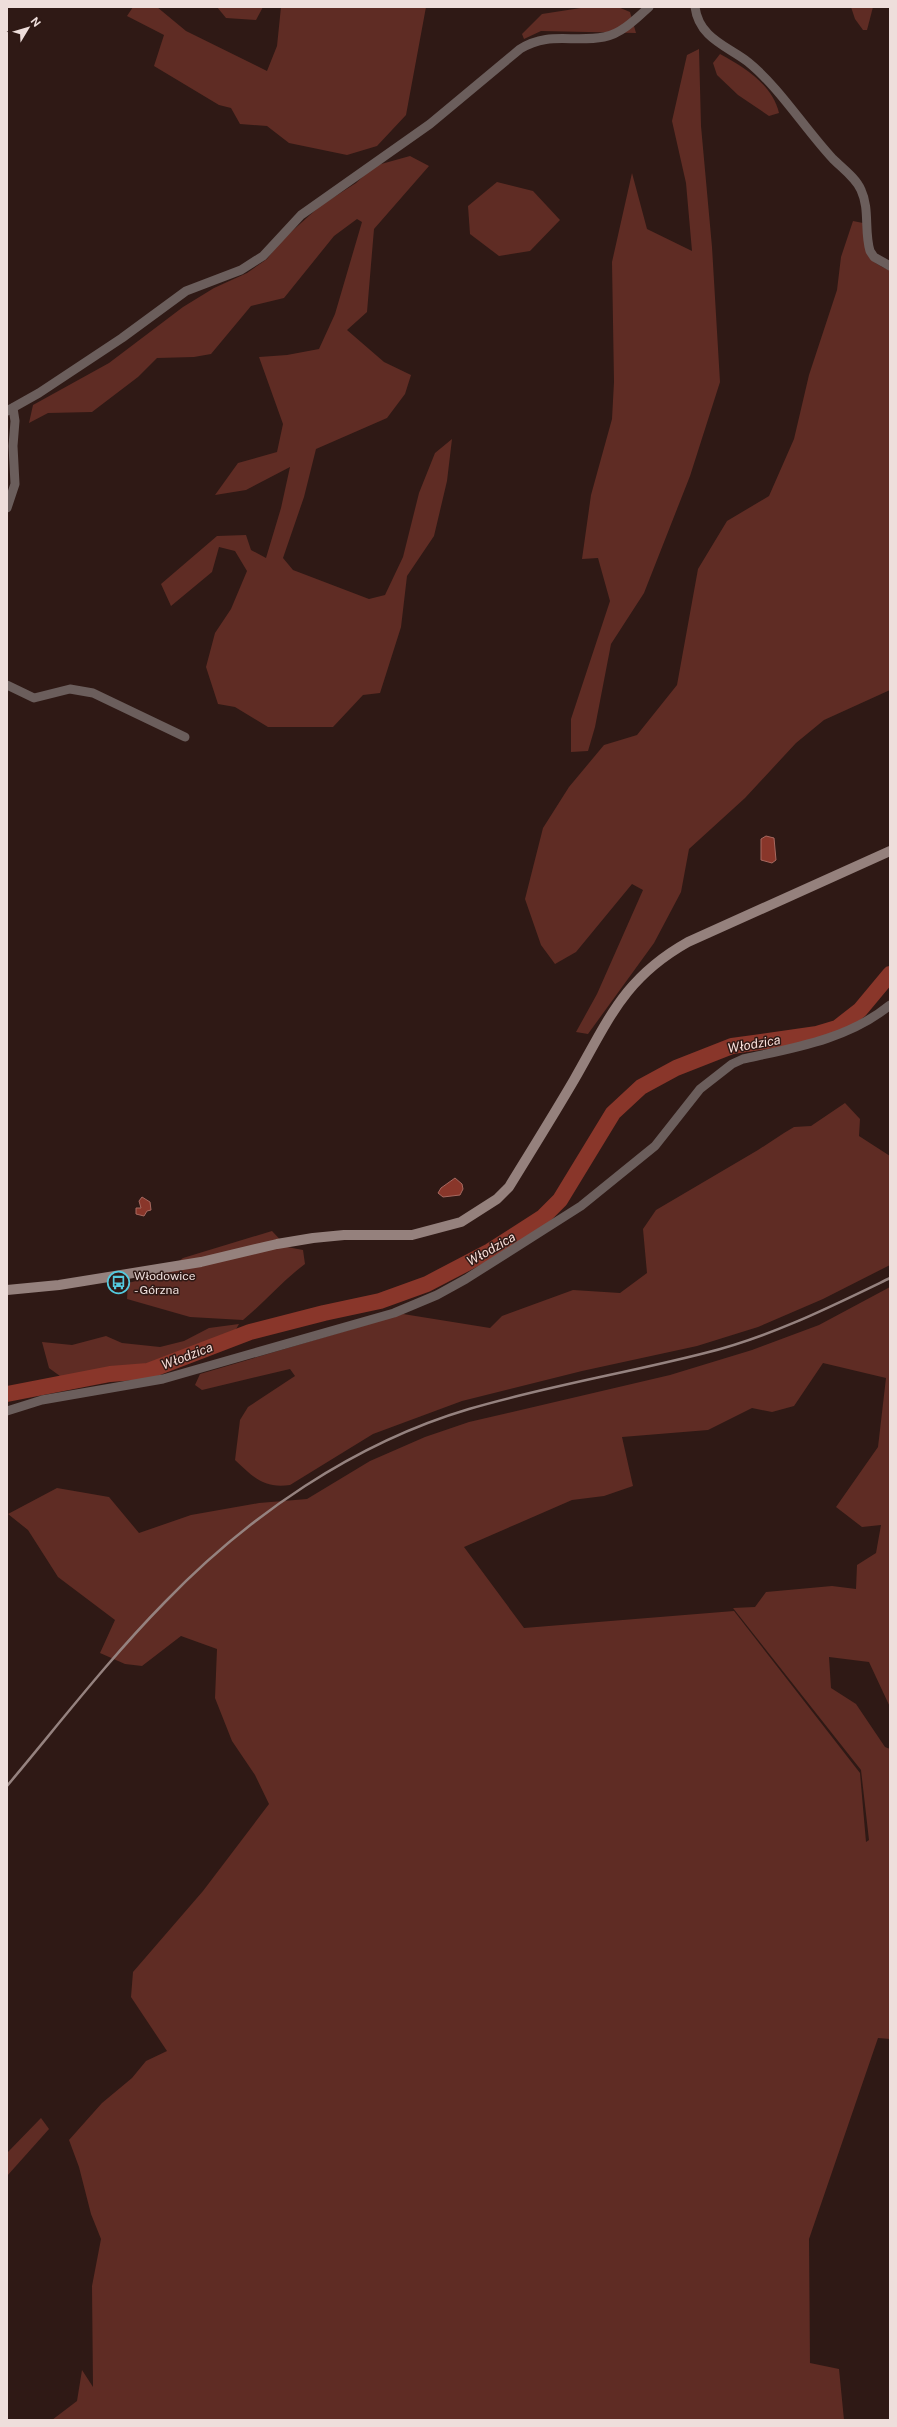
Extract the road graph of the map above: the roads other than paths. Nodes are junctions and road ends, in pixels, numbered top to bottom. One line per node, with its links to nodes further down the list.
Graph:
1 (649, 7): 4 (street)
2 (695, 7): 3 (street)
3 (890, 266)
4 (10, 409): 5 (street)
5 (7, 508)
6 (7, 685): 7 (street)
7 (185, 737)
8 (890, 851): 10 (street)
9 (890, 1004): 11 (street)
10 (7, 1290)
11 (7, 1411)

